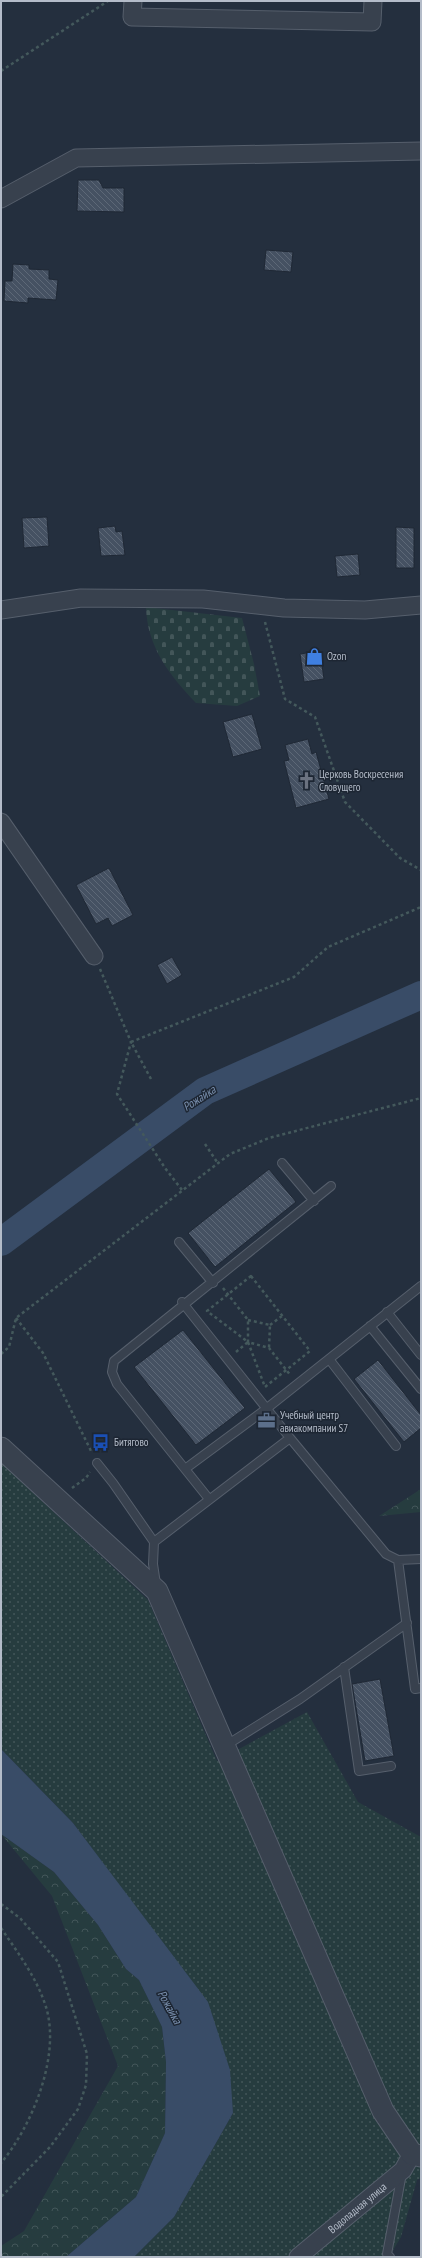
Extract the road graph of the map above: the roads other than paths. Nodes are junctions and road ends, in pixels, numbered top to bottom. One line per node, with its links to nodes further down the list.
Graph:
1 (133, 1): 2 (street)
2 (373, 1)
3 (421, 151): 4 (street)
4 (1, 199)
5 (421, 605): 6 (street)
6 (1, 610)
7 (1, 822): 8 (street)
8 (94, 956)
9 (282, 1163): 11 (lane)
10 (331, 1186): 11 (lane)
11 (314, 1201): 13 (lane)
12 (179, 1242): 13 (lane)
13 (215, 1281): 15 (lane)
14 (421, 1286): 16 (lane)
15 (183, 1304): 21 (lane); 26 (lane)
16 (387, 1312): 17 (lane); 18 (lane)
17 (370, 1326): 19 (lane); 20 (lane)
18 (421, 1356)
19 (329, 1359): 21 (lane); 23 (lane)
20 (421, 1389)
21 (266, 1409): 22 (lane); 26 (lane)
22 (290, 1438): 27 (lane); 29 (lane)
23 (396, 1446)
24 (1, 1448): 31 (street)
25 (97, 1463): 28 (lane)
26 (186, 1469): 27 (lane)
27 (209, 1499): 28 (lane)
28 (154, 1542): 31 (lane)
29 (398, 1560): 30 (lane); 32 (lane)
30 (421, 1560)
31 (157, 1591): 35 (street)
32 (407, 1623): 33 (lane); 34 (lane)
33 (344, 1668): 35 (lane); 36 (lane)
34 (421, 1688)
35 (225, 1746): 37 (street)
36 (391, 1766)
37 (412, 2160): 38 (street, Водопадная улица); 39 (lane)
38 (298, 2257)
39 (390, 2257)

